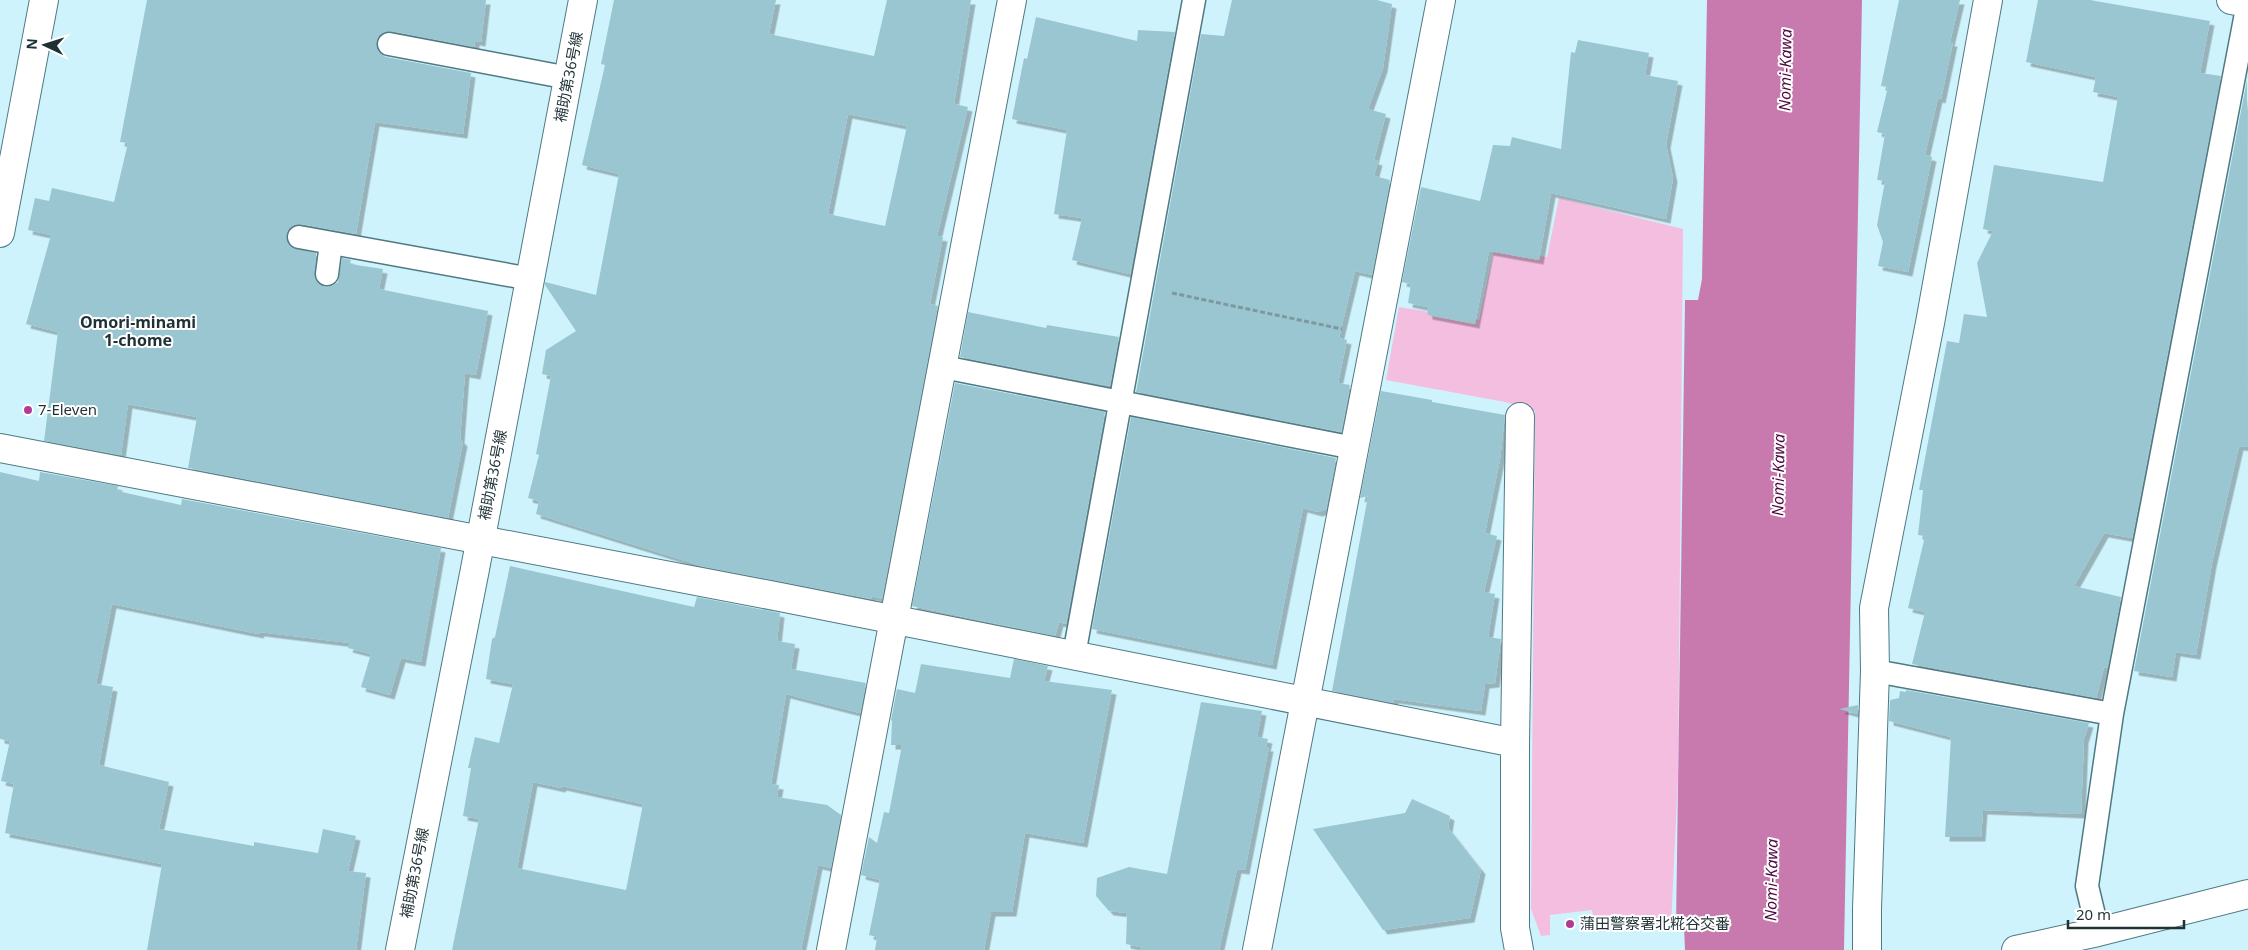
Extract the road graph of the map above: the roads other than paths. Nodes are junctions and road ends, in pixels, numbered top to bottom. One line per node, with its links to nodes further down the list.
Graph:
1 (44, 0): 11 (main road)
2 (583, 0): 10 (main road, 補助第36号線)
3 (1012, 0): 16 (main road)
4 (1194, 0): 17 (lane)
5 (1441, 0): 20 (main road)
6 (1988, 0): 24 (main road)
7 (2231, 0): 8 (main road)
8 (2248, 3): 26 (lane)
9 (389, 44): 10 (lane)
10 (569, 78): 15 (main road, 補助第36号線)
11 (0, 233)
12 (298, 238): 13 (lane)
13 (331, 244): 14 (lane); 15 (lane)
14 (327, 274)
15 (531, 279): 21 (main road, 補助第36号線)
16 (943, 367): 17 (lane); 22 (main road)
17 (1120, 402): 20 (lane); 23 (lane)
18 (1520, 417): 27 (main road)
19 (0, 448): 21 (main road)
20 (1354, 448): 25 (main road)
21 (480, 541): 22 (main road); 30 (main road, 補助第36号線)
22 (895, 622): 23 (main road); 31 (main road)
23 (1074, 655): 25 (main road)
24 (1876, 671): 26 (lane); 34 (main road)
25 (1306, 702): 27 (main road); 32 (main road)
26 (2112, 714): 29 (lane)
27 (1515, 743): 33 (main road)
28 (2248, 894): 29 (main road)
29 (2098, 932): 35 (main road)
30 (400, 950)
31 (831, 950)
32 (1257, 950)
33 (1519, 950)
34 (1867, 950)
35 (2016, 950)

